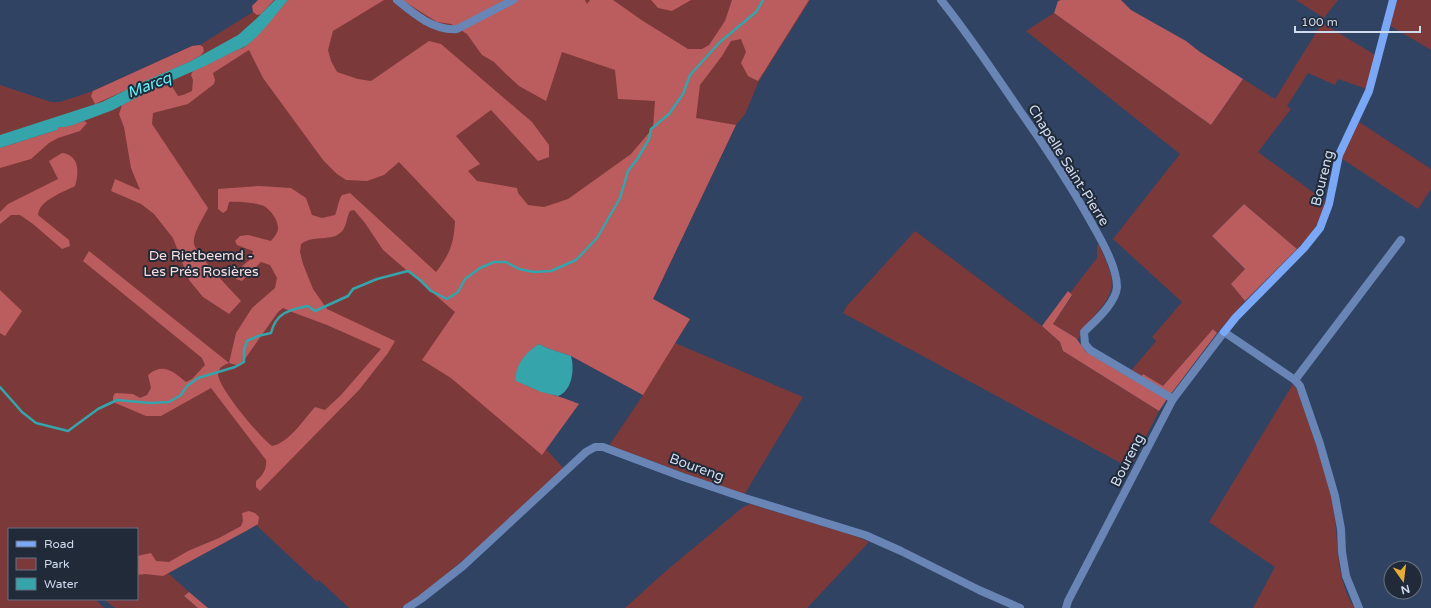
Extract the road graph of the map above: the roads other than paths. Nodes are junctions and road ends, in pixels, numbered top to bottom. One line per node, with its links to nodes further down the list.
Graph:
1 (397, 0): 2 (street)
2 (513, 0)
3 (941, 0): 8 (street, Chapelle Saint-Pierre)
4 (1394, 0): 6 (street, Boureng)
5 (1401, 240): 7 (street)
6 (1224, 332): 7 (street); 8 (street, Boureng)
7 (1295, 380): 12 (street)
8 (1173, 399): 11 (street, Boureng)
9 (407, 608): 10 (street, Boureng)
10 (1020, 608)
11 (1066, 608)
12 (1359, 608)

